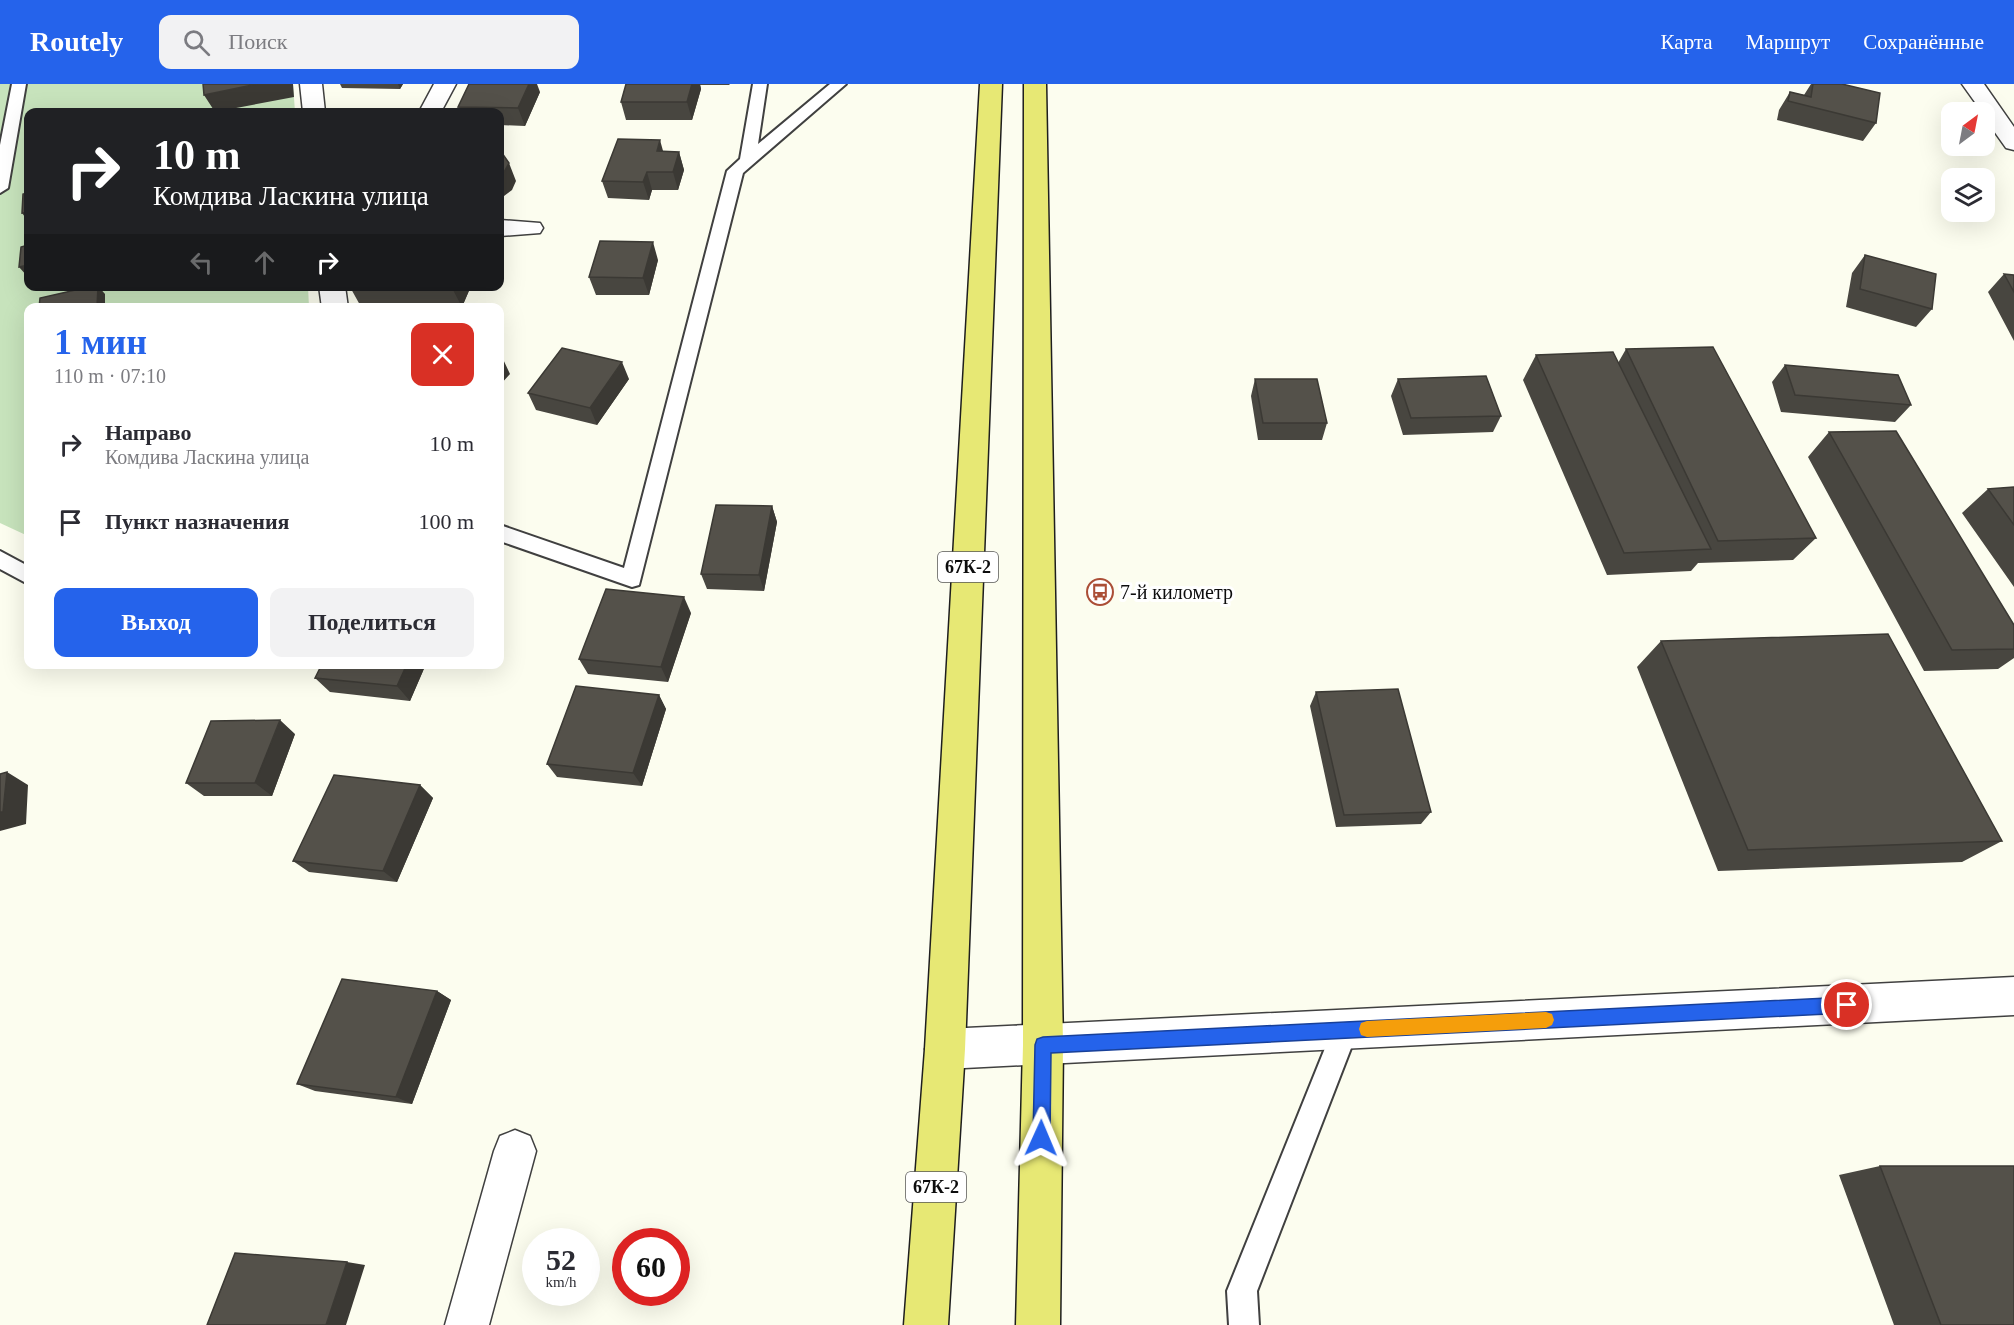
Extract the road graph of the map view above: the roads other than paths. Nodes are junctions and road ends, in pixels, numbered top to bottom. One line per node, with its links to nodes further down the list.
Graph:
1 (19, 84): 13 (lane)
2 (311, 84): 9 (street)
3 (446, 84): 10 (street)
4 (760, 84): 12 (lane)
5 (839, 84): 12 (lane)
6 (991, 84): 22 (main road, 67К-2)
7 (1035, 84): 21 (main road)
8 (1973, 84): 11 (street)
9 (314, 108)
10 (432, 108)
11 (2014, 143)
12 (748, 159): 16 (lane)
13 (0, 189)
14 (504, 228): 15 (street)
15 (531, 228)
16 (504, 534)
17 (0, 559): 18 (lane)
18 (24, 574)
19 (2014, 996): 20 (street)
20 (1345, 1030): 21 (street); 27 (lane)
21 (1043, 1045): 22 (street); 26 (main road)
22 (945, 1049): 25 (main road, 67К-2)
23 (515, 1151): 24 (street)
24 (467, 1325)
25 (926, 1325)
26 (1038, 1325)
27 (1244, 1325)

